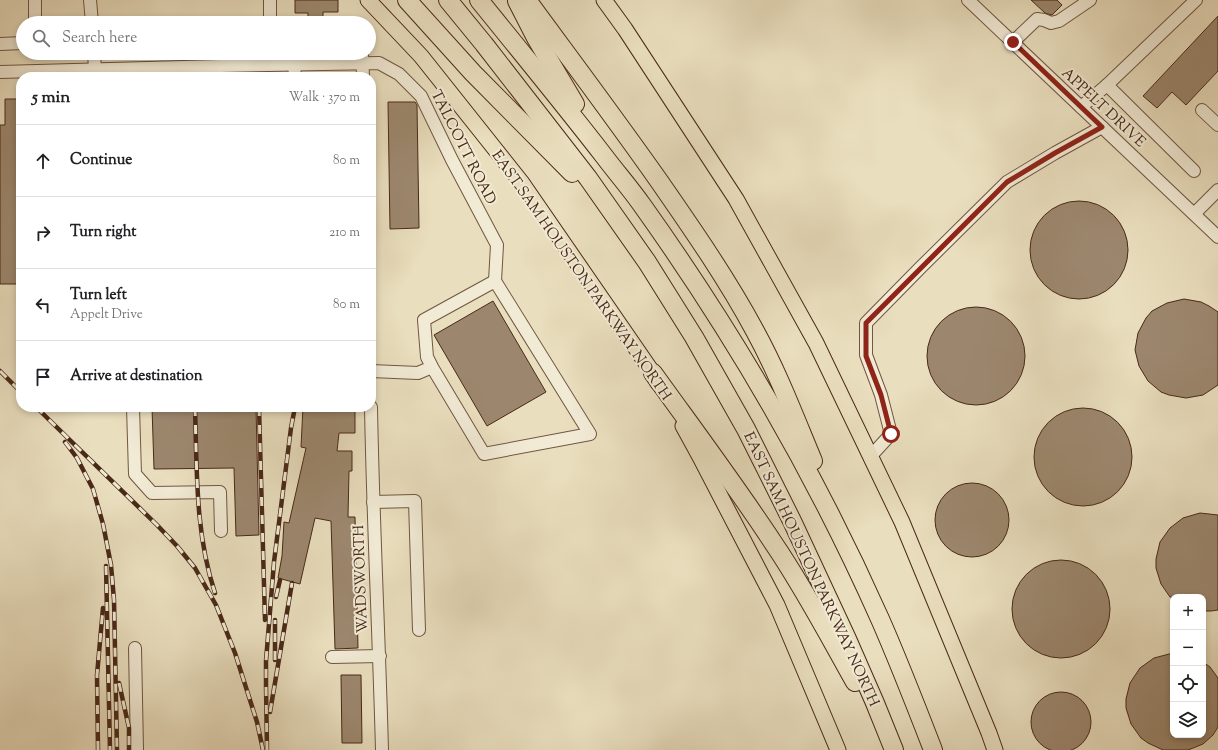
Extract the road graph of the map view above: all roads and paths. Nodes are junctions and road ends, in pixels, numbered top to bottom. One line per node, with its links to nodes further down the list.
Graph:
1 (35, 0): 15 (street)
2 (90, 0): 16 (street)
3 (270, 0): 17 (street)
4 (368, 0): 50 (main road, EAST SAM HOUSTON PARKWAY NORTH)
5 (407, 0): 45 (highway)
6 (448, 0): 45 (highway, EAST SAM HOUSTON PARKWAY NORTH)
7 (479, 0): 43 (highway)
8 (516, 0): 43 (highway)
9 (527, 0): 21 (highway)
10 (534, 0): 21 (highway)
11 (604, 0): 53 (main road)
12 (969, 0): 18 (street, APPELT DRIVE)
13 (1090, 0): 18 (street)
14 (1196, 0): 36 (street)
15 (35, 16)
16 (91, 16)
17 (270, 16)
18 (1013, 42): 37 (street, APPELT DRIVE)
19 (16, 43): 20 (street)
20 (0, 44)
21 (567, 55): 56 (highway)
22 (94, 60): 29 (street)
23 (267, 60): 30 (street, TALCOTT ROAD)
24 (276, 60): 28 (street, TALCOTT ROAD)
25 (339, 60): 28 (street, TALCOTT ROAD)
26 (362, 60): 35 (street)
27 (369, 60): 47 (street, TALCOTT ROAD)
28 (294, 64): 34 (street)
29 (95, 69): 31 (street, TALCOTT ROAD); 32 (street, TALCOTT ROAD)
30 (220, 71): 33 (street, TALCOTT ROAD)
31 (0, 72)
32 (114, 72)
33 (170, 72)
34 (294, 72)
35 (363, 72)
36 (1107, 85): 37 (street); 41 (street)
37 (1081, 107): 40 (street, APPELT DRIVE)
38 (1202, 110): 39 (street)
39 (1218, 125)
40 (1102, 127): 44 (street, APPELT DRIVE); 53 (street)
41 (1194, 171)
42 (1218, 190): 44 (street)
43 (640, 203): 56 (highway)
44 (1194, 214): 46 (street, APPELT DRIVE)
45 (622, 226): 64 (highway, EAST SAM HOUSTON PARKWAY NORTH)
46 (1218, 237)
47 (495, 281): 48 (street); 48 (street)
48 (432, 367): 49 (street)
49 (376, 371)
50 (653, 374): 63 (main road, EAST SAM HOUSTON PARKWAY NORTH); 64 (highway)
51 (133, 412): 55 (street)
52 (371, 412): 54 (street, WADSWORTH)
53 (870, 457): 66 (main road)
54 (373, 502): 57 (street); 59 (street, WADSWORTH)
55 (221, 531)
56 (880, 618): 65 (highway)
57 (419, 630)
58 (135, 648): 61 (street)
59 (380, 656): 60 (street); 62 (street, WADSWORTH)
60 (332, 657)
61 (137, 750)
62 (382, 750)
63 (838, 750)
64 (892, 750)
65 (933, 750)
66 (995, 750)

